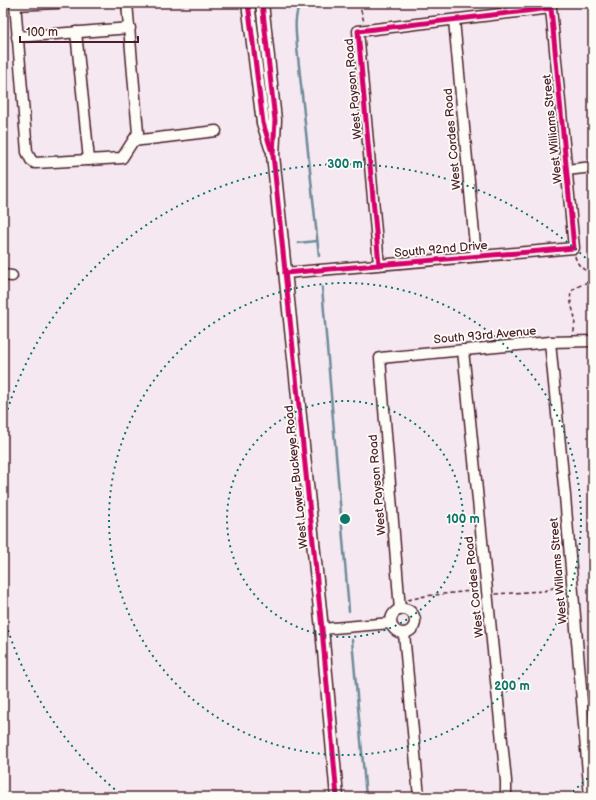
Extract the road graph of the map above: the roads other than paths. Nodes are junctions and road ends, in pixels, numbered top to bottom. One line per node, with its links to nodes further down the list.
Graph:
1 (58, 3): 5 (street)
2 (128, 3): 7 (street)
3 (248, 3): 12 (main road, West Lower Buckeye Road)
4 (262, 3): 12 (main road, West Lower Buckeye Road)
5 (15, 4): 9 (street)
6 (454, 20): 15 (street, West Williams Street); 17 (street, West Cordes Road); 18 (street, West Payson Road)
7 (130, 28): 8 (street); 11 (street)
8 (76, 32): 9 (street); 13 (street)
9 (17, 37): 13 (street)
10 (216, 131): 11 (street)
11 (133, 141): 13 (street)
12 (273, 155): 19 (main road, West Lower Buckeye Road)
13 (89, 160)
14 (593, 167): 15 (street)
15 (566, 170): 16 (street, West Williams Street)
16 (574, 248): 17 (street, South 92nd Drive)
17 (476, 256): 18 (street, South 92nd Drive)
18 (379, 265): 19 (street, South 92nd Drive)
19 (285, 274): 26 (main road, West Lower Buckeye Road)
20 (593, 341): 21 (street, South 93rd Avenue)
21 (550, 342): 22 (street, South 93rd Avenue); 28 (street, West Willams Street)
22 (463, 350): 23 (street, South 93rd Avenue); 31 (street, West Cordes Road)
23 (380, 358): 24 (street, West Payson Road)
24 (400, 605): 25 (street); 27 (street)
25 (391, 623): 26 (street); 27 (street)
26 (322, 629): 29 (main road, West Lower Buckeye Road)
27 (404, 633): 30 (street)
28 (590, 756): 32 (street, West Willams Street)
29 (337, 797)
30 (419, 797)
31 (506, 797)
32 (590, 797)

